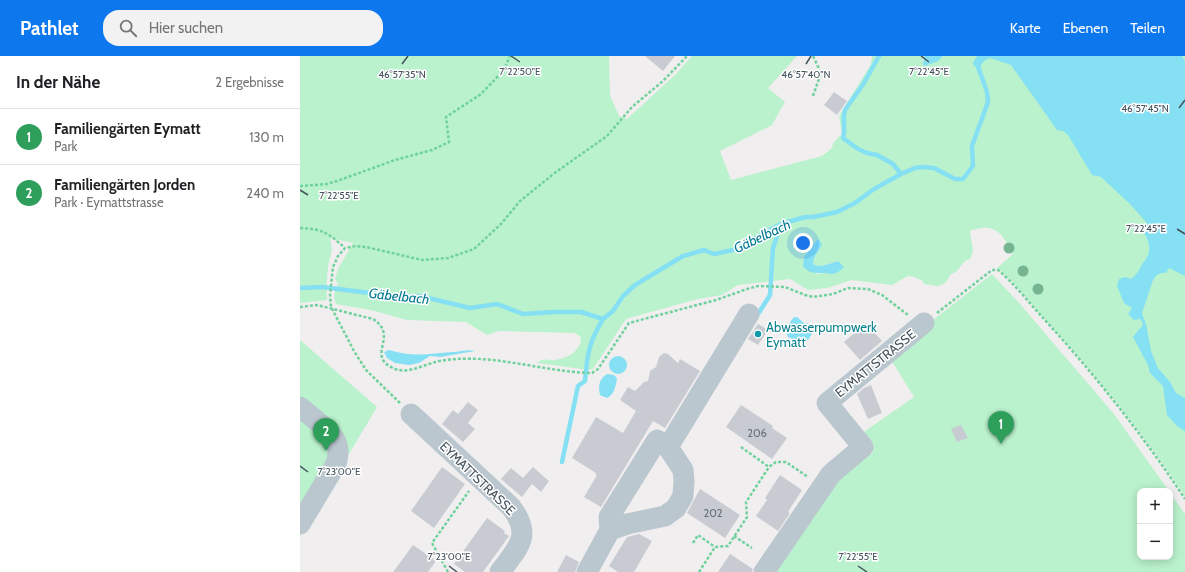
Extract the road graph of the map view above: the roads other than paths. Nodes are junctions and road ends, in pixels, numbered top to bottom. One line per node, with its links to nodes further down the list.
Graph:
1 (749, 314): 5 (street)
2 (923, 324): 10 (street, EYMATTSTRASSE)
3 (300, 407): 6 (street)
4 (411, 414): 8 (street, EYMATTSTRASSE)
5 (668, 447): 7 (street); 7 (street)
6 (300, 524)
7 (610, 530): 9 (street)
8 (500, 572)
9 (588, 572)
10 (764, 572)

